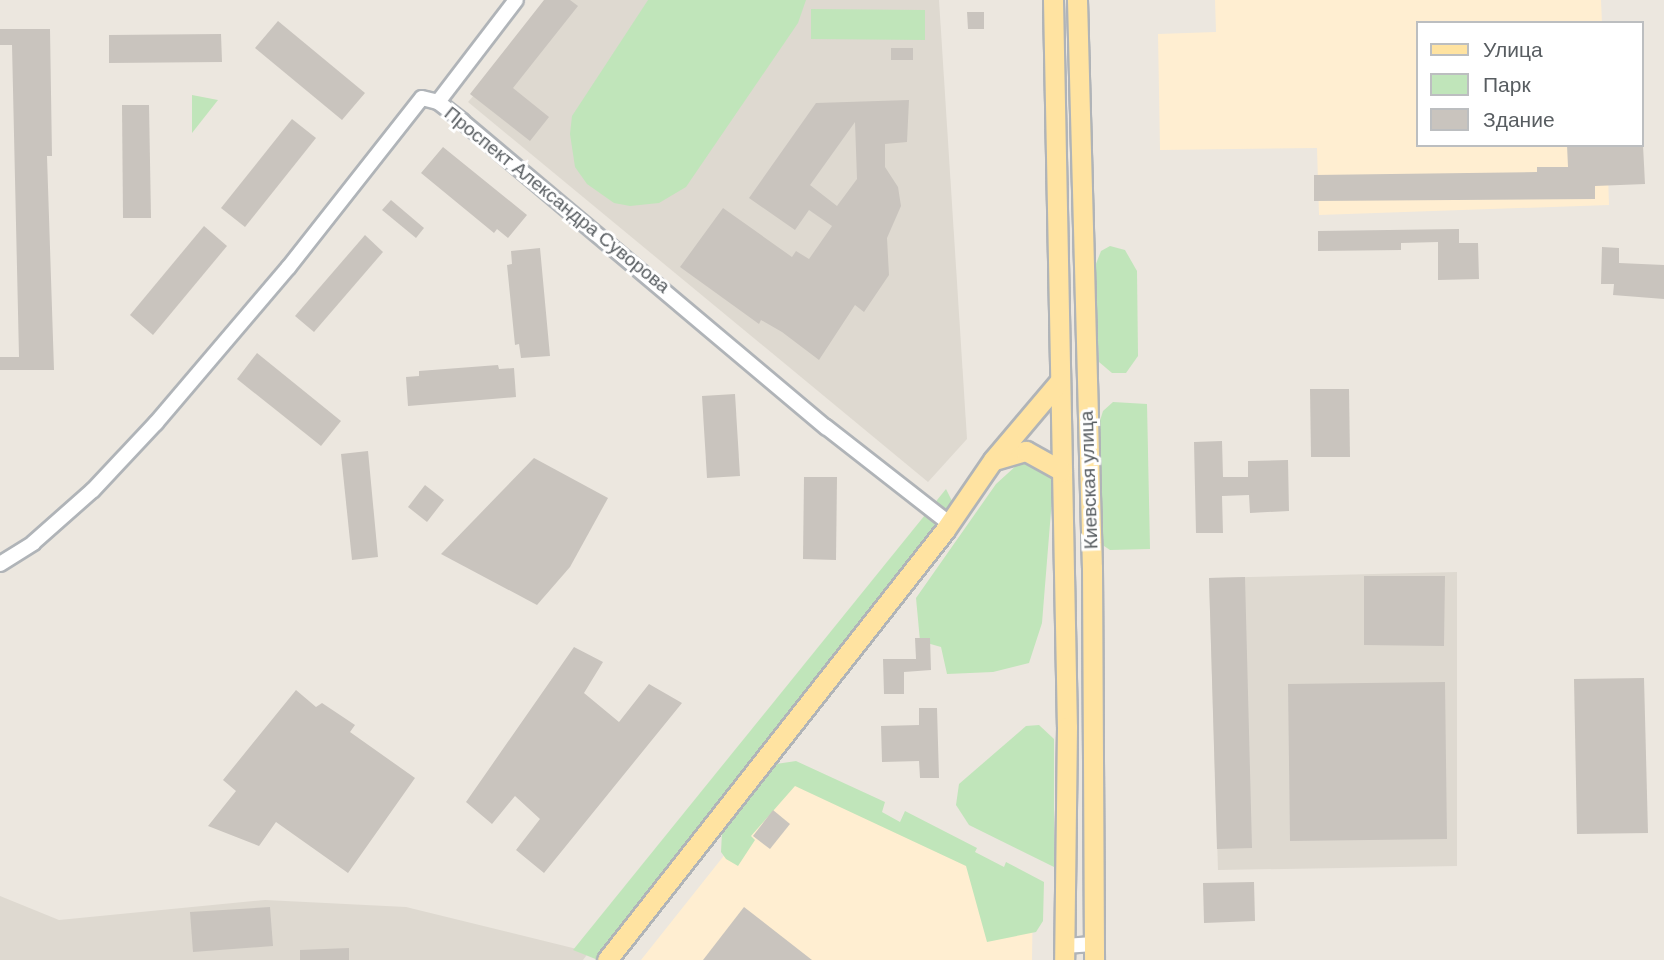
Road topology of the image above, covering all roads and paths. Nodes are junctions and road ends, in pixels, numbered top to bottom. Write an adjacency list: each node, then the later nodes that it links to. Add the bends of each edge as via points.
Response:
1 (516, 0): 4 (street)
2 (1053, 0): 5 (main road, Киевская улица)
3 (1077, 0): 10 (main road, Киевская улица, via 1092,568)
4 (438, 102): 8 (street, Проспект Александра Суворова, via 826,427); 9 (street, Проспект Александра Суворова, via 422,98 415,102 343,200 156,423 93,490 33,543)
5 (1059, 382): 6 (main road); 7 (main road, Киевская улица)
6 (993, 460): 7 (main road, via 1026,451); 8 (main road)
7 (1062, 471): 11 (main road, Киевская улица, via 1067,727)
8 (950, 524): 12 (main road)
9 (0, 564)
10 (1094, 952): 11 (street)
11 (1064, 953)
12 (607, 960)

